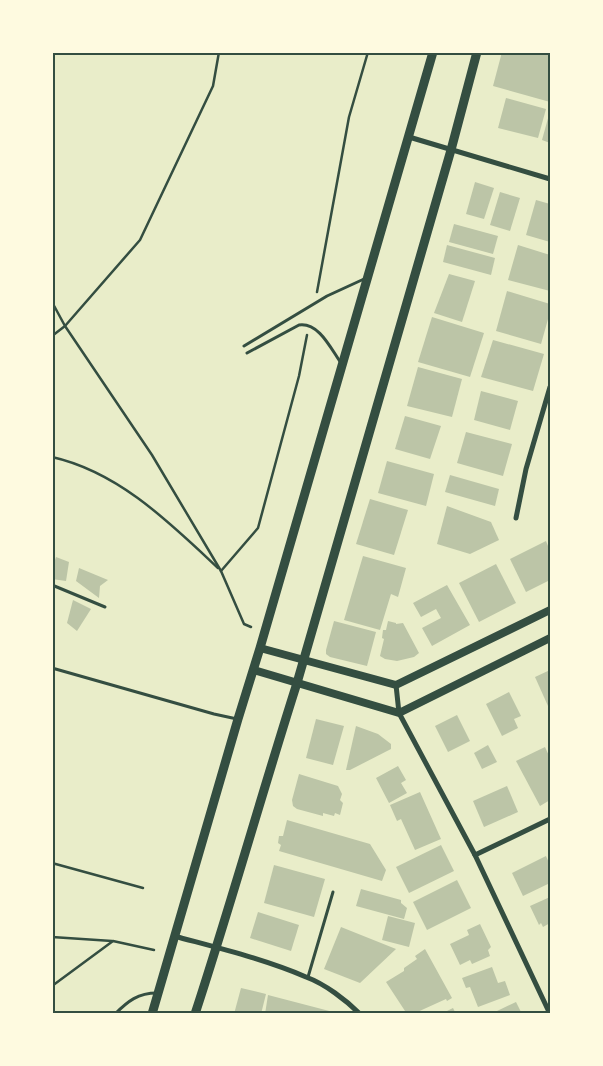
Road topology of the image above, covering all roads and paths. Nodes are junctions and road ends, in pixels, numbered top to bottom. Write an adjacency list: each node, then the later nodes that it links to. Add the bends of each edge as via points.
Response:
1 (219, 52): 12 (path, via 213,86 140,240)
2 (368, 52): 9 (path, via 349,117)
3 (433, 52): 5 (main road)
4 (477, 52): 6 (main road)
5 (409, 137): 6 (street); 8 (main road)
6 (451, 150): 7 (street); 27 (main road)
7 (550, 179)
8 (367, 278): 14 (lane, via 327,296); 16 (main road)
9 (316, 299)
10 (52, 302): 12 (path)
11 (310, 325): 15 (lane, via 298,325); 16 (lane, via 319,332); 20 (path, via 258,528)
12 (65, 326): 13 (path); 20 (path, via 152,455)
13 (52, 336)
14 (244, 346)
15 (247, 353)
16 (342, 365): 26 (main road)
17 (550, 387): 19 (street, via 526,469)
18 (52, 457): 20 (path, via 99,473 129,492)
19 (516, 518)
20 (221, 571): 24 (path, via 244,624)
21 (52, 585): 22 (lane)
22 (105, 607)
23 (550, 610): 31 (street)
24 (251, 627)
25 (550, 638): 32 (street)
26 (260, 648): 27 (street); 29 (main road)
27 (303, 660): 30 (main road); 31 (street)
28 (52, 668): 33 (lane)
29 (254, 670): 30 (street); 33 (main road)
30 (297, 683): 32 (street); 42 (main road)
31 (396, 685): 32 (street)
32 (399, 713): 35 (street)
33 (238, 719): 39 (main road)
34 (550, 819): 35 (street)
35 (475, 856): 53 (street)
36 (52, 863): 37 (path)
37 (142, 888)
38 (333, 892): 44 (lane)
39 (174, 936): 42 (street); 46 (main road)
40 (52, 937): 41 (path)
41 (113, 941): 43 (path); 45 (path)
42 (217, 947): 44 (street); 51 (main road)
43 (154, 950)
44 (308, 977): 52 (street, via 348,1002)
45 (52, 986)
46 (158, 993): 49 (lane, via 142,994 129,1000); 50 (main road)
47 (52, 1010): 48 (path)
48 (56, 1014)
49 (115, 1014)
50 (152, 1014)
51 (195, 1014)
52 (360, 1014)
53 (550, 1014)

